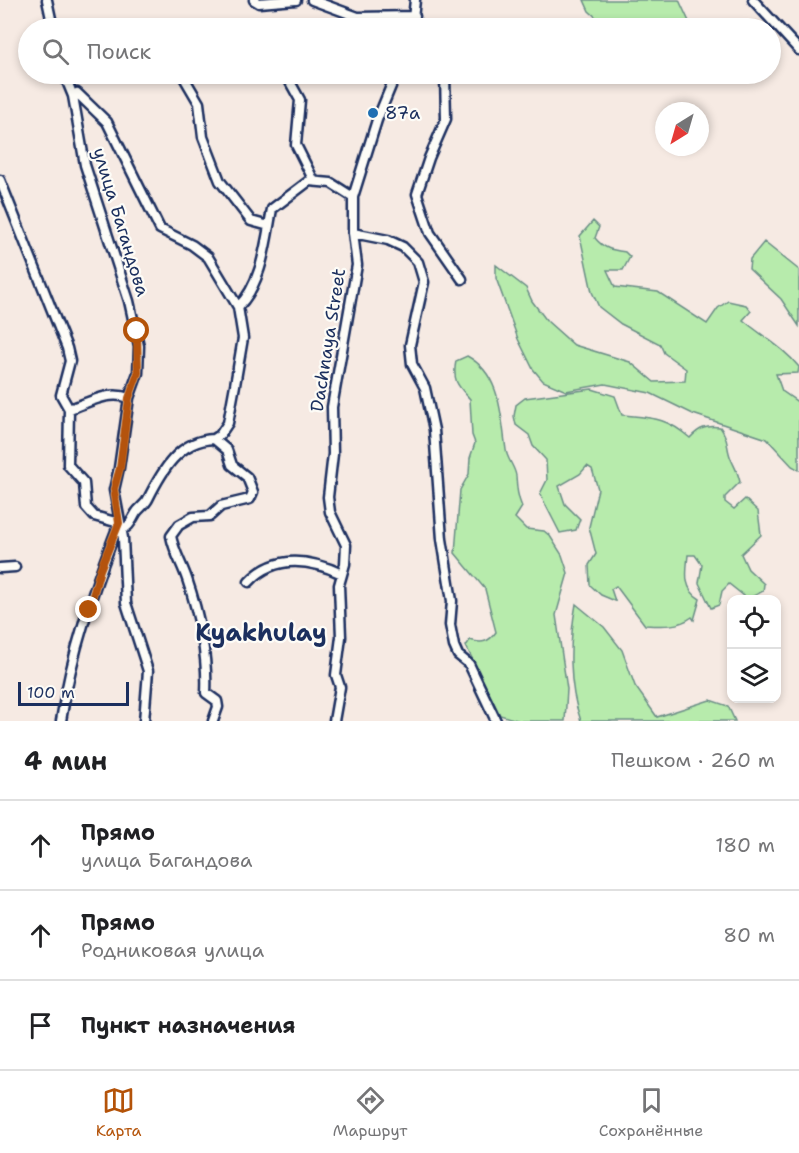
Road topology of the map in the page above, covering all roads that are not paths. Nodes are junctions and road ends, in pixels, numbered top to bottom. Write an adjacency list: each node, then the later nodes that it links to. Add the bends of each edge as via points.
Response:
1 (47, 0): 8 (street)
2 (254, 0): 3 (street)
3 (296, 0)
4 (312, 0): 7 (street, via 358,17)
5 (415, 0): 7 (street)
6 (753, 0): 9 (street)
7 (415, 16)
8 (50, 18)
9 (770, 18)
10 (781, 30): 11 (street)
11 (799, 50)
12 (68, 84): 17 (street, улица Багандова)
13 (188, 84): 22 (street, via 198,103 207,153 220,181 251,221)
14 (291, 84): 19 (street, via 300,100 296,145)
15 (392, 84): 20 (street, Dachnaya Street)
16 (445, 84): 24 (street, via 446,118 417,194 430,232)
17 (73, 96): 25 (street, via 77,93 107,122 160,229 208,257); 26 (street, улица Багандова, via 84,165 137,331 138,373)
18 (0, 180): 21 (street)
19 (314, 181): 20 (street, via 331,183); 22 (street, via 300,186 272,209)
20 (353, 197): 23 (street, Dachnaya Street)
21 (4, 206): 27 (street, via 68,348 70,361 61,395)
22 (269, 226): 25 (street, via 249,296)
23 (353, 233): 32 (street, Dachnaya Street, via 357,265 332,407 333,454 328,484 330,512 345,545); 38 (street, via 403,247 418,262 424,282 410,345 412,364 425,388 434,430 442,539 452,601 450,625 458,655 469,664)
24 (462, 279)
25 (238, 307): 28 (street, via 243,338 235,385 228,423)
26 (129, 398): 27 (street, via 102,397); 29 (street, улица Багандова, via 114,489)
27 (69, 409): 29 (street, via 68,465 84,483 86,507 94,516)
28 (214, 439): 29 (street, via 191,443 181,451 154,483 132,521); 36 (street, via 227,450 232,465 247,477 253,492 250,499 221,506 210,516 193,517 179,525 171,536 199,627 206,693 217,701)
29 (120, 526): 34 (street, via 100,570 71,664); 35 (street, улица Багандова, via 126,603 148,671)
30 (15, 567): 31 (street)
31 (0, 568)
32 (342, 574): 33 (street, via 322,565 292,561 267,567); 37 (street, Dachnaya Street, via 336,675 340,687)
33 (249, 582)
34 (61, 721)
35 (144, 721)
36 (213, 721)
37 (334, 721)
38 (496, 721)

